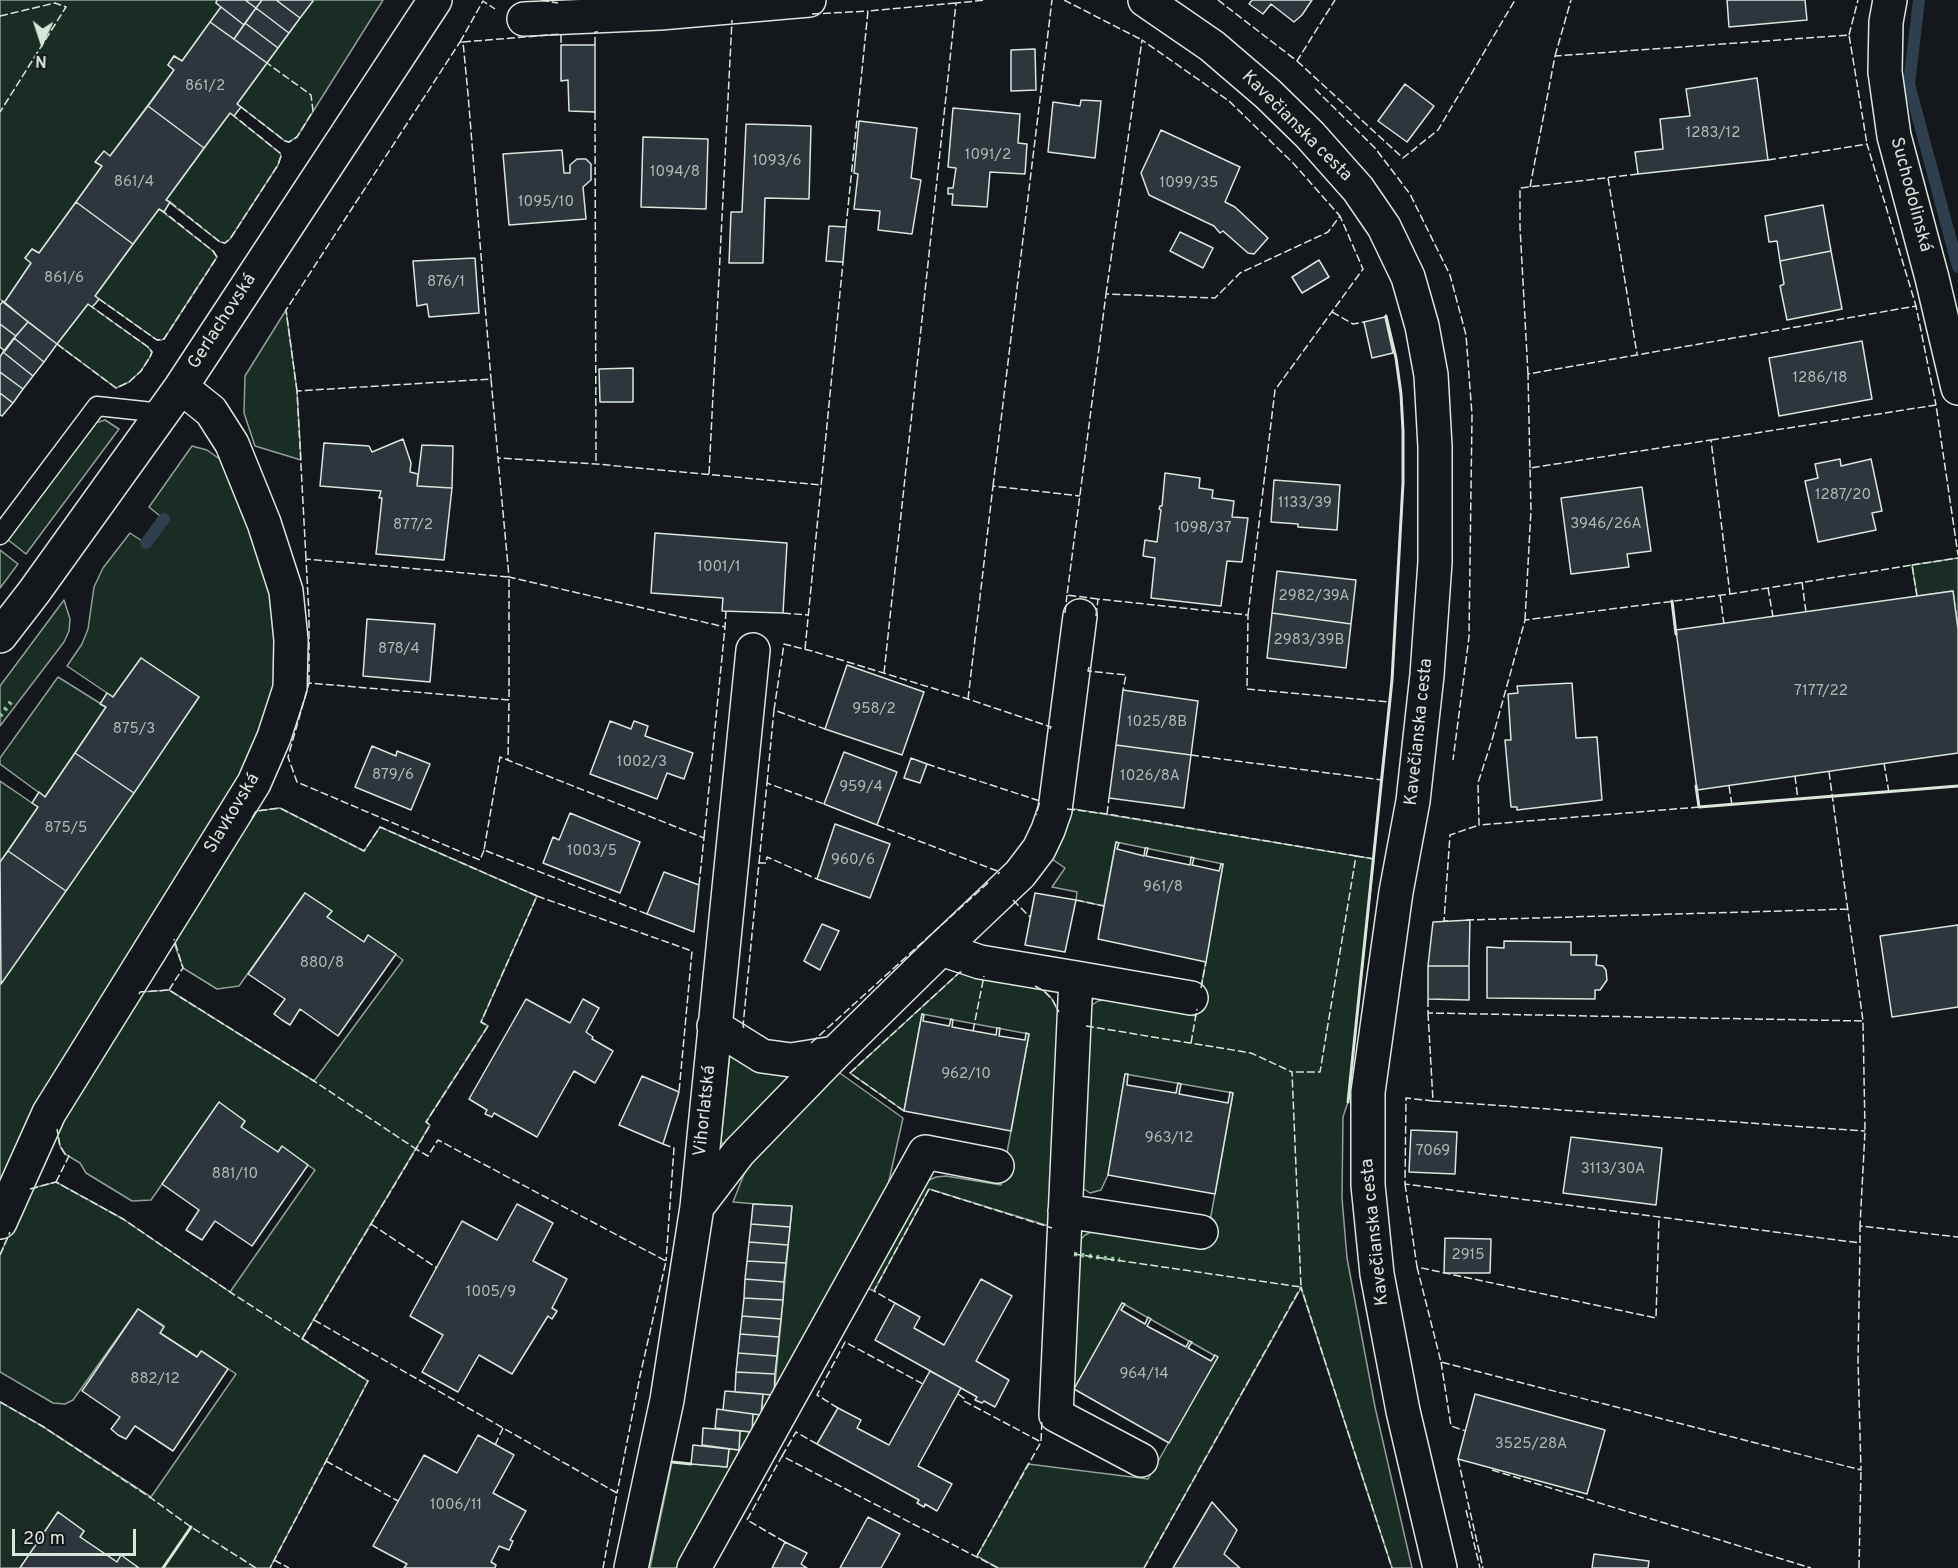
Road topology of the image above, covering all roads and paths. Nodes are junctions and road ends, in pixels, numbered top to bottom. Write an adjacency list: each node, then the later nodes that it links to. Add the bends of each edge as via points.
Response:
1 (435, 0): 6 (street, Gerlachovská)
2 (809, 0): 5 (street, via 660,14)
3 (1145, 0): 26 (street, Kavečianska cesta, via 1212,46 1268,94 1358,189 1384,227 1408,277 1422,326 1431,375 1435,447 1435,562 1413,801 1368,1092 1368,1185 1379,1285 1403,1411)
4 (1890, 0): 7 (street, Suchodolinská, via 1885,72 1894,136)
5 (525, 20)
6 (181, 387): 8 (street, Gerlachovská); 21 (street, Slavkovská, via 211,411 232,444 264,523 286,591 290,688 254,783 49,1113)
7 (1958, 388)
8 (162, 413): 9 (lane, via 97,406); 11 (street, Gerlachovská)
9 (0, 535)
10 (1080, 616): 13 (street, via 1055,810 1048,830 1040,849 1020,874)
11 (0, 636)
12 (753, 650): 16 (street, Vihorlatská)
13 (941, 949): 14 (street, via 980,962); 17 (street)
14 (1076, 978): 15 (street); 20 (street)
15 (1191, 998)
16 (714, 1026): 17 (street, via 762,1056 791,1060); 19 (street, Vihorlatská)
17 (835, 1053): 19 (street, via 739,1152)
18 (997, 1166): 25 (street, via 925,1152)
19 (697, 1207): 24 (street, Vihorlatská, via 667,1401)
20 (1065, 1211): 22 (street); 23 (street, via 1056,1415)
21 (0, 1222)
22 (1201, 1232)
23 (1141, 1460)
24 (631, 1568)
25 (694, 1568)
26 (1440, 1568)

